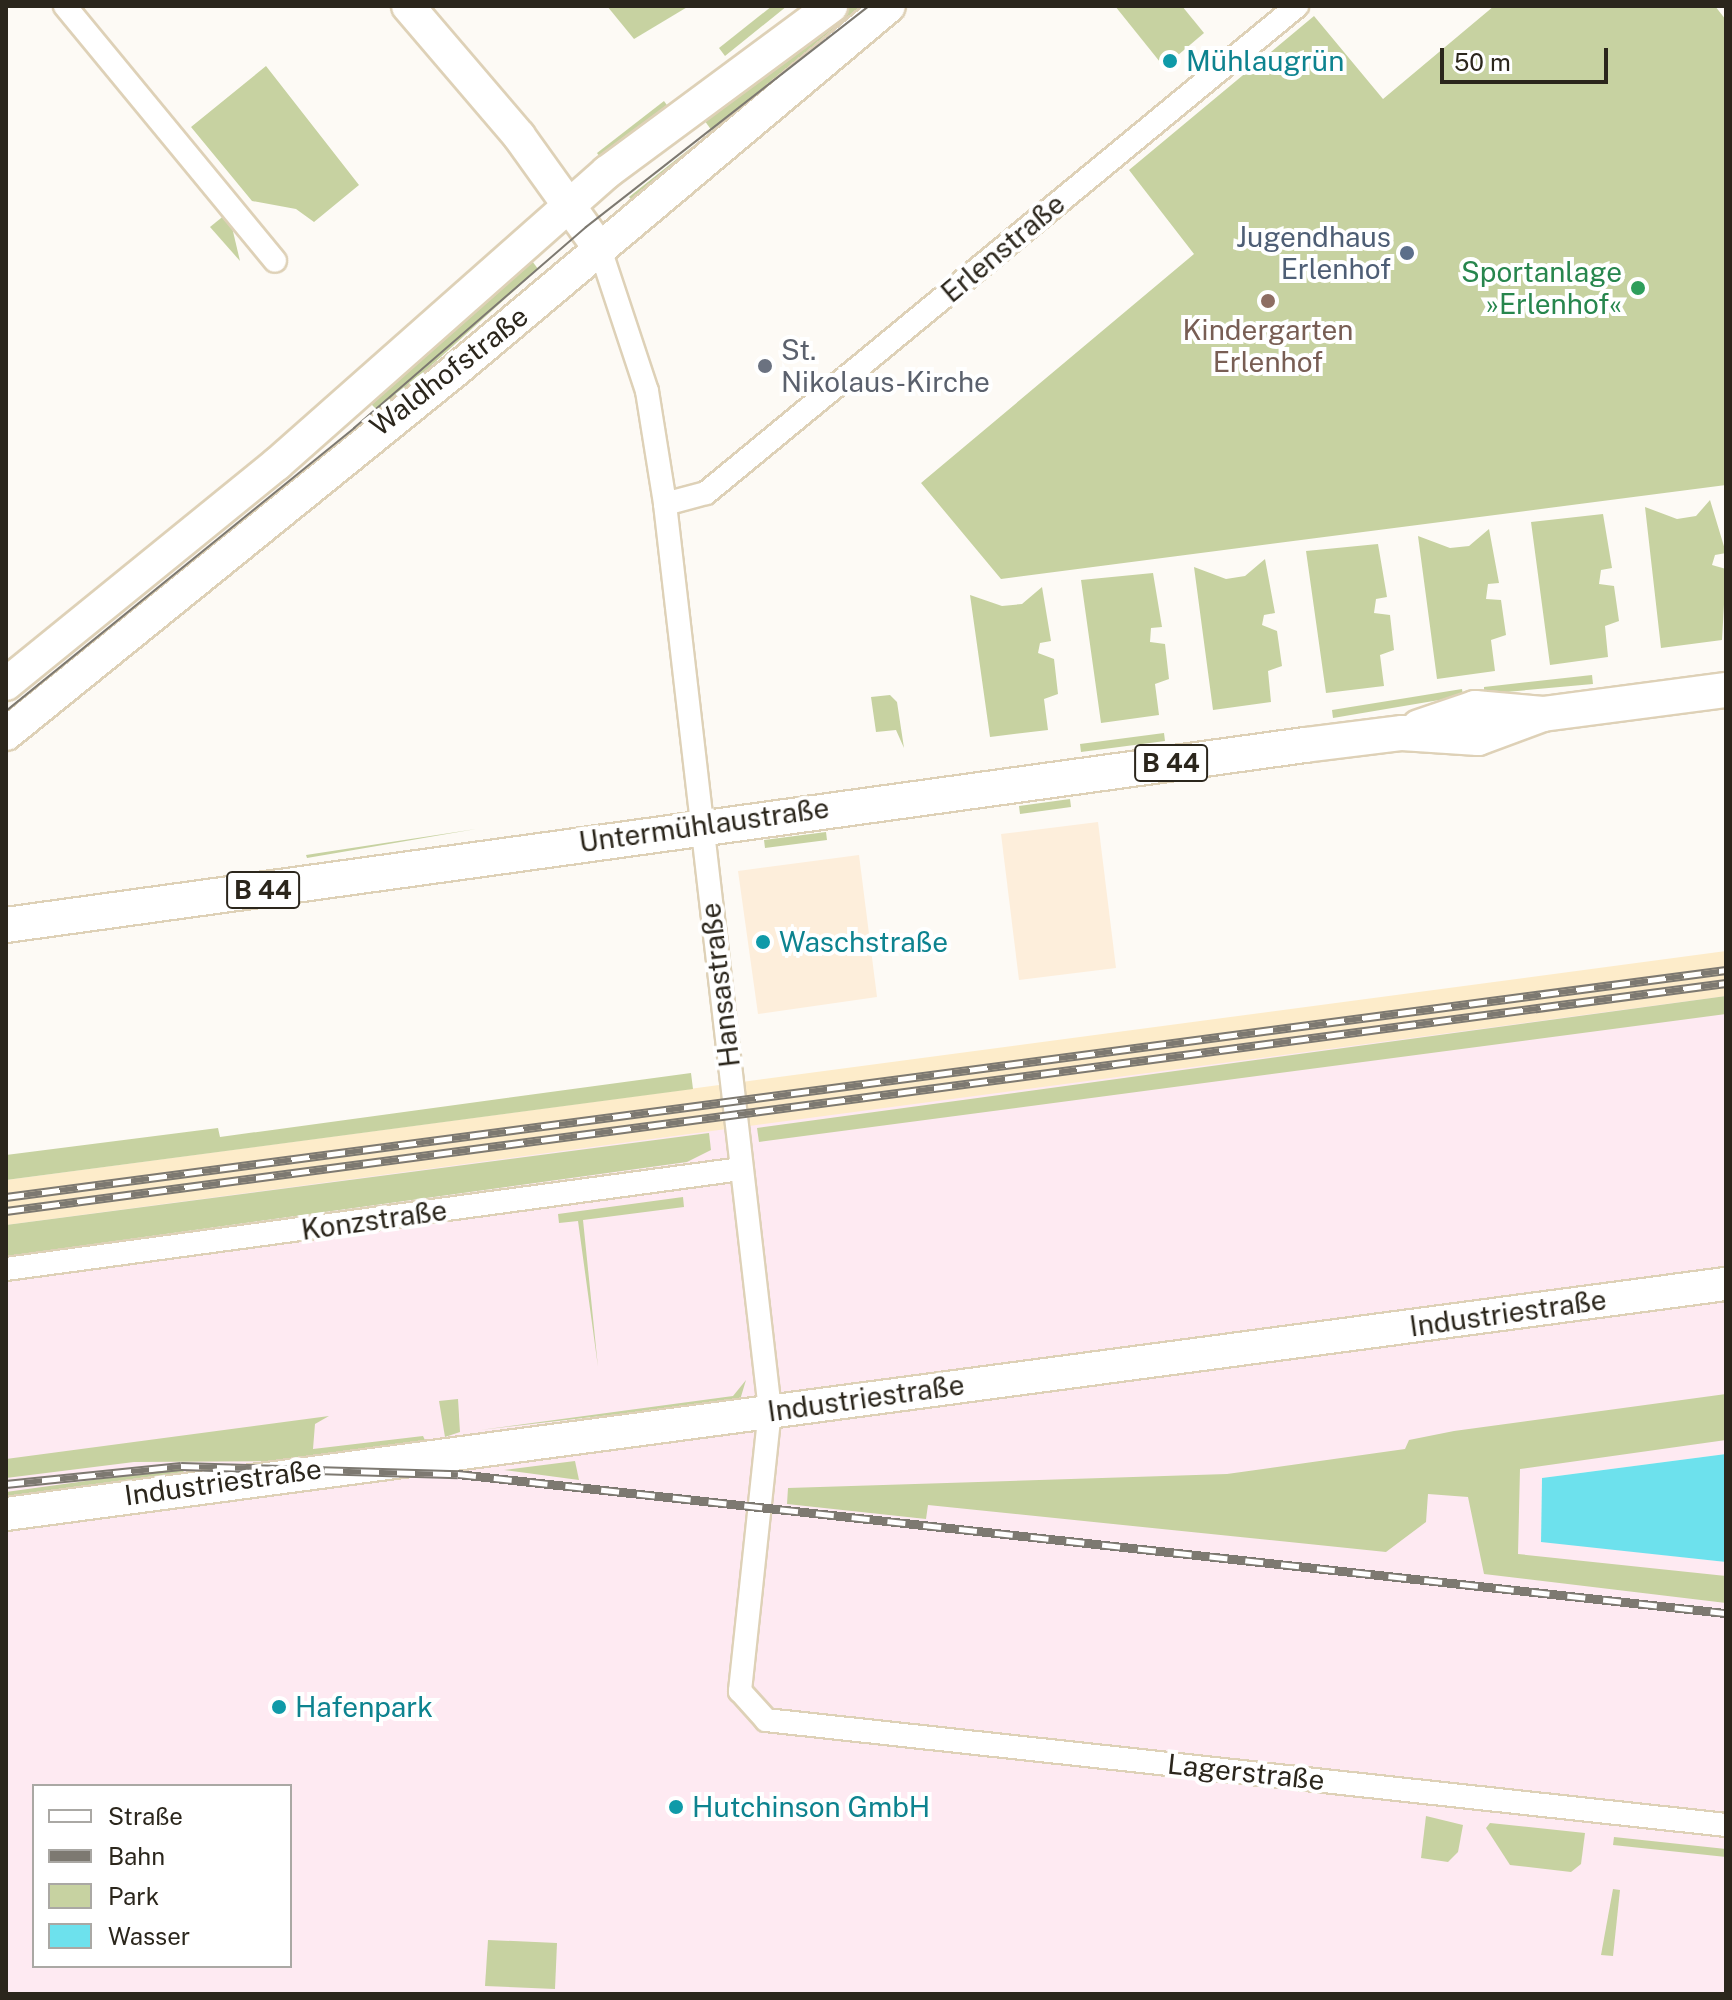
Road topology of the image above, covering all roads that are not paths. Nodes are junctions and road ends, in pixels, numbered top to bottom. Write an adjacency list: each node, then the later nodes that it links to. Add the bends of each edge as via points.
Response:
1 (65, 6): 8 (street)
2 (408, 6): 6 (street)
3 (831, 6): 6 (street, Waldhofstraße)
4 (889, 6): 7 (street, Waldhofstraße)
5 (1297, 6): 9 (street, Erlenstraße, via 706,493)
6 (570, 205): 7 (street); 10 (street, Waldhofstraße, via 277,464)
7 (600, 249): 9 (street, Hansastraße, via 644,376); 12 (street, Waldhofstraße)
8 (275, 261)
9 (665, 504): 13 (street, Hansastraße)
10 (6, 684)
11 (1726, 690): 13 (main road, Untermühlaustraße / B 44, via 1543,714 1475,708 1402,733)
12 (6, 734)
13 (701, 824): 14 (main road, Untermühlaustraße / B 44); 15 (street, Hansastraße)
14 (6, 925)
15 (741, 1169): 16 (street, Konzstraße); 18 (street, Hansastraße)
16 (6, 1269)
17 (1726, 1284): 18 (street, Industriestraße)
18 (770, 1410): 19 (street, Industriestraße); 20 (street, Hansastraße, via 740,1691)
19 (6, 1514)
20 (766, 1720): 21 (street, Lagerstraße)
21 (1726, 1825)

